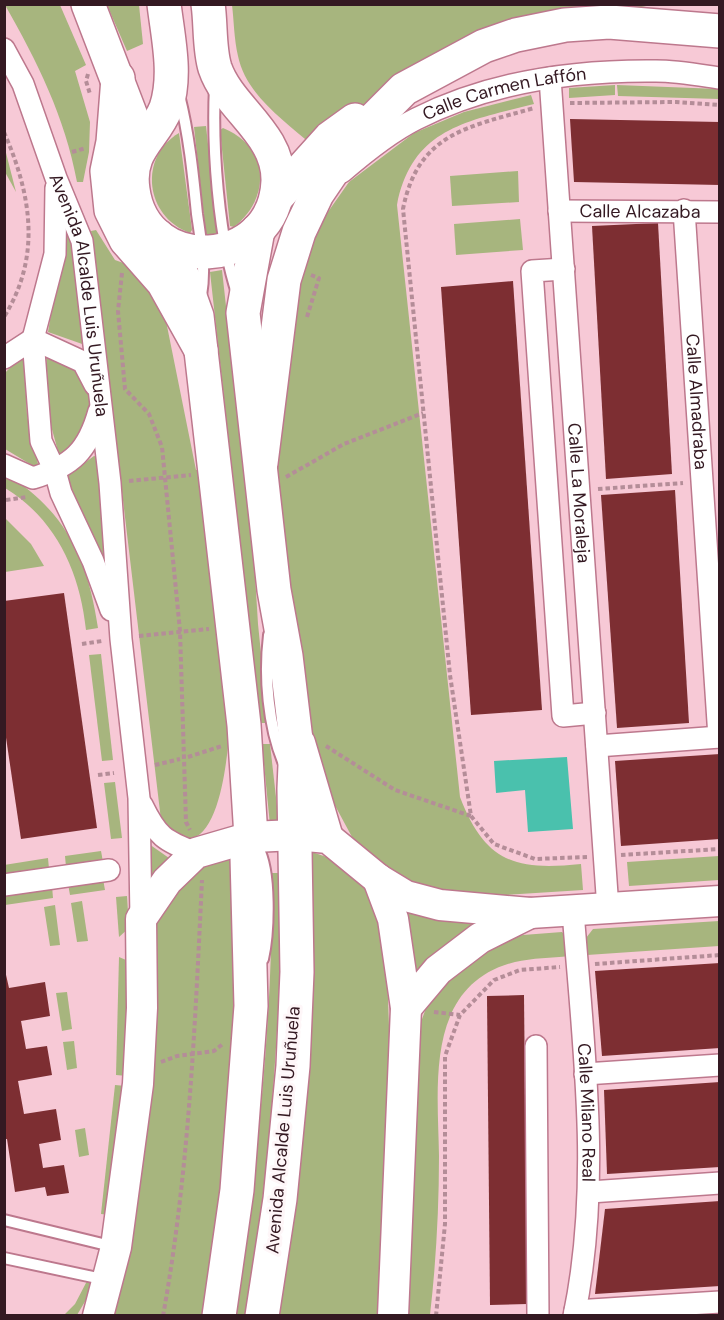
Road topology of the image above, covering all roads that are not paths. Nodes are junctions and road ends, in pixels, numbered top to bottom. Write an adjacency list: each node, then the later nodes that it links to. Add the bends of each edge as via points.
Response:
1 (88, 4): 8 (main road)
2 (164, 4): 6 (main road, Avenida Alcalde Luis Uruñuela)
3 (208, 4): 7 (main road, Avenida Alcalde Luis Uruñuela)
4 (720, 31): 11 (main road, via 609,22 565,25 484,46)
5 (4, 49): 13 (street, via 23,84)
6 (171, 63): 12 (main road, Avenida Alcalde Luis Uruñuela, via 166,106 159,124); 21 (lane, Avenida Alcalde Luis Uruñuela)
7 (215, 68): 15 (main road, Avenida Alcalde Luis Uruñuela, via 269,145 276,162); 21 (lane, Avenida Alcalde Luis Uruñuela)
8 (118, 78): 12 (main road, via 131,116); 26 (main road, via 113,142 106,171 111,210 126,240 164,282)
9 (549, 78): 10 (street, Calle Carmen Laffón, via 657,71); 14 (street, Calle Carmen Laffón, via 473,94 414,120 363,154); 17 (street, Calle La Moraleja)
10 (720, 78)
11 (404, 89): 14 (main road, via 355,138); 15 (main road, via 330,138)
12 (137, 153): 20 (main road, Avenida Alcalde Luis Uruñuela, via 133,171 137,207)
13 (56, 178): 25 (street, Avenida Alcalde Luis Uruñuela, via 55,254); 28 (street, Avenida Alcalde Luis Uruñuela, via 82,241)
14 (316, 194): 31 (main road, via 284,280)
15 (276, 198): 19 (main road)
16 (684, 210): 17 (street, Calle Alcazaba); 18 (street, Calle Alcazaba); 36 (street, Calle Almadraba)
17 (559, 211): 22 (street, Calle La Moraleja)
18 (720, 212)
19 (258, 230): 21 (main road, via 239,244); 23 (main road, Avenida Alcalde Luis Uruñuela)
20 (158, 236): 21 (main road, via 184,250); 24 (main road, Avenida Alcalde Luis Uruñuela, via 183,277)
21 (214, 251): 23 (lane, Avenida Alcalde Luis Uruñuela, via 228,267); 24 (lane, Avenida Alcalde Luis Uruñuela, via 204,276)
22 (564, 268): 34 (street, Calle La Moraleja); 34 (street, via 532,271 544,447 563,716)
23 (243, 313): 31 (main road, Avenida Alcalde Luis Uruñuela)
24 (197, 316): 26 (main road, Avenida Alcalde Luis Uruñuela)
25 (33, 339): 27 (street); 28 (street, via 84,362); 30 (street, Avenida Alcalde Luis Uruñuela, via 41,441)
26 (201, 350): 41 (main road, Avenida Alcalde Luis Uruñuela, via 244,725)
27 (4, 358)
28 (100, 399): 30 (street, via 92,434 76,457); 33 (street, Avenida Alcalde Luis Uruñuela)
29 (4, 465): 30 (street, via 33,478)
30 (55, 471): 33 (street, Avenida Alcalde Luis Uruñuela)
31 (272, 471): 32 (main road, Avenida Alcalde Luis Uruñuela)
32 (274, 590): 35 (main road, Avenida Alcalde Luis Uruñuela); 38 (lane, via 266,657 275,742)
33 (121, 639): 39 (street, Avenida Alcalde Luis Uruñuela)
34 (595, 713): 37 (street, Calle La Moraleja)
35 (306, 735): 38 (main road, Avenida Alcalde Luis Uruñuela); 42 (street, Avenida Alcalde Luis Uruñuela)
36 (719, 737): 37 (street)
37 (597, 746): 48 (street, Calle La Moraleja)
38 (294, 789): 40 (main road, Avenida Alcalde Luis Uruñuela)
39 (139, 798): 43 (street, Avenida Alcalde Luis Uruñuela, via 154,830); 51 (street, Avenida Alcalde Luis Uruñuela)
40 (296, 835): 41 (street); 42 (street); 66 (main road, Avenida Alcalde Luis Uruñuela, via 293,1066 280,1199)
41 (251, 837): 43 (street); 65 (main road, Avenida Alcalde Luis Uruñuela, via 247,857 251,1006 237,1190)
42 (328, 838): 45 (street)
43 (196, 862): 51 (street, via 167,881)
44 (109, 870): 46 (street)
45 (378, 879): 50 (street, via 406,896 440,906); 52 (street, via 393,920)
46 (4, 885)
47 (720, 901): 48 (street)
48 (608, 909): 49 (street)
49 (573, 911): 50 (street); 55 (street, Calle Milano Real)
50 (530, 914): 52 (street, via 480,938 438,970)
51 (141, 919): 59 (street, Avenida Alcalde Luis Uruñuela, via 138,1084)
52 (406, 1008): 67 (street)
53 (536, 1046): 68 (street)
54 (720, 1065): 55 (street)
55 (585, 1074): 57 (street, Calle Milano Real)
56 (720, 1184): 57 (street)
57 (590, 1192): 63 (street, Calle Milano Real)
58 (4, 1220): 59 (lane)
59 (116, 1247): 61 (street, Avenida Alcalde Luis Uruñuela)
60 (4, 1258): 61 (lane)
61 (107, 1280): 64 (street, Avenida Alcalde Luis Uruñuela)
62 (720, 1302): 63 (street)
63 (574, 1313)
64 (98, 1316)
65 (219, 1316)
66 (262, 1316)
67 (393, 1316)
68 (538, 1316)

